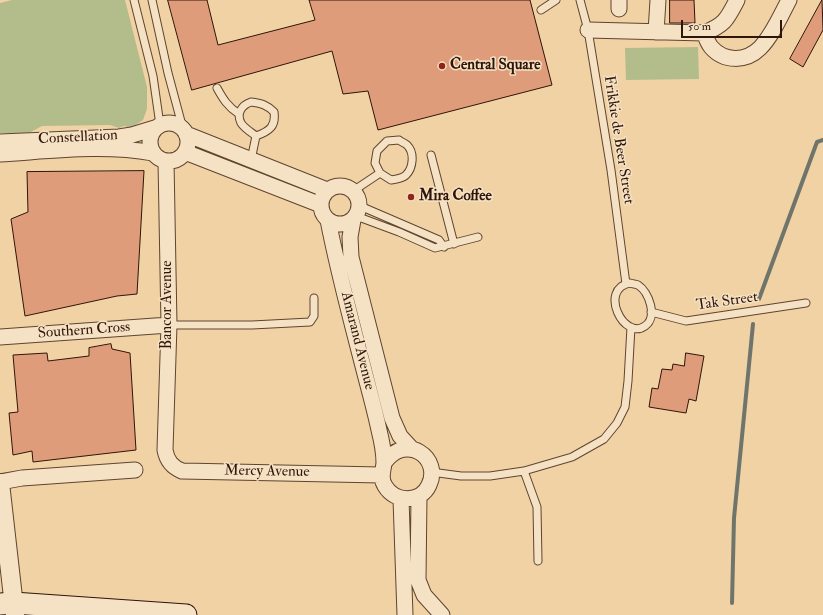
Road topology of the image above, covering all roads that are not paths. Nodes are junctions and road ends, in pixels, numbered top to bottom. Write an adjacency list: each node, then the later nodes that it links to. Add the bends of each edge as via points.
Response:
1 (134, 0): 14 (lane, via 153,76)
2 (152, 0): 15 (lane)
3 (556, 0): 8 (lane)
4 (580, 0): 9 (lane, Frikkie de Beer Street)
5 (658, 0): 10 (street)
6 (737, 0): 11 (street, via 723,23)
7 (789, 0): 11 (street, via 764,44 745,57 733,58 719,54 710,45)
8 (541, 10)
9 (588, 30): 10 (street); 32 (lane, Frikkie de Beer Street, via 611,170)
10 (656, 32): 11 (street)
11 (704, 33)
12 (217, 88): 13 (lane, via 226,104)
13 (239, 114): 16 (lane, via 240,122); 16 (lane, via 241,108 251,102 268,106 274,112 275,121 271,128)
14 (158, 126): 15 (street, via 172,123); 17 (street, Constellation, via 119,137); 21 (street, via 150,138 150,144)
15 (184, 132): 18 (street, via 188,140); 22 (street)
16 (256, 136): 22 (lane)
17 (0, 142)
18 (184, 152): 21 (street, via 176,159); 26 (street)
19 (0, 154): 21 (street, Constellation, via 93,149 130,150)
20 (431, 156): 30 (lane)
21 (160, 157): 36 (street, Bancor Avenue)
22 (251, 160): 24 (street)
23 (380, 173): 23 (lane, via 375,162 377,151 387,140 399,140 407,146 413,160 406,175 401,179 391,180); 25 (lane)
24 (327, 190): 25 (street, via 343,186); 26 (street)
25 (353, 191): 27 (street, via 359,200)
26 (321, 205): 28 (street)
27 (356, 214): 28 (street, via 343,224 338,225); 31 (lane, via 435,248); 31 (lane, via 439,240); 39 (street, Amarand Avenue, via 350,237 351,257 392,418 400,436)
28 (328, 220): 41 (street, Amarand Avenue, via 379,430)
29 (478, 237): 30 (lane)
30 (454, 244): 31 (lane)
31 (444, 247)
32 (626, 284): 35 (lane, via 638,285 643,290); 37 (lane, via 618,288 615,303 618,313 628,326)
33 (314, 298): 36 (lane, via 314,316 310,322)
34 (806, 303): 35 (lane, Tak Street, via 686,321)
35 (651, 312): 37 (lane, via 647,325 640,328)
36 (169, 325): 38 (street, Southern Cross); 40 (street, Bancor Avenue)
37 (632, 327): 43 (lane, via 625,407 617,423 604,439 572,457)
38 (0, 337)
39 (412, 449): 41 (street, via 396,451 389,456); 44 (street, via 426,457)
40 (164, 450): 41 (street, Mercy Avenue, via 174,468 182,471)
41 (382, 469): 47 (street, via 385,487)
42 (135, 470): 45 (street, via 22,478)
43 (524, 471): 44 (lane, via 490,476); 48 (lane, via 537,507)
44 (432, 472): 46 (street, via 429,486)
45 (0, 483): 49 (street)
46 (419, 496): 47 (street); 52 (street, via 418,580 424,595)
47 (401, 498): 51 (street)
48 (538, 561)
49 (9, 607): 50 (main road)
50 (186, 615)
51 (405, 615)
52 (442, 615)

